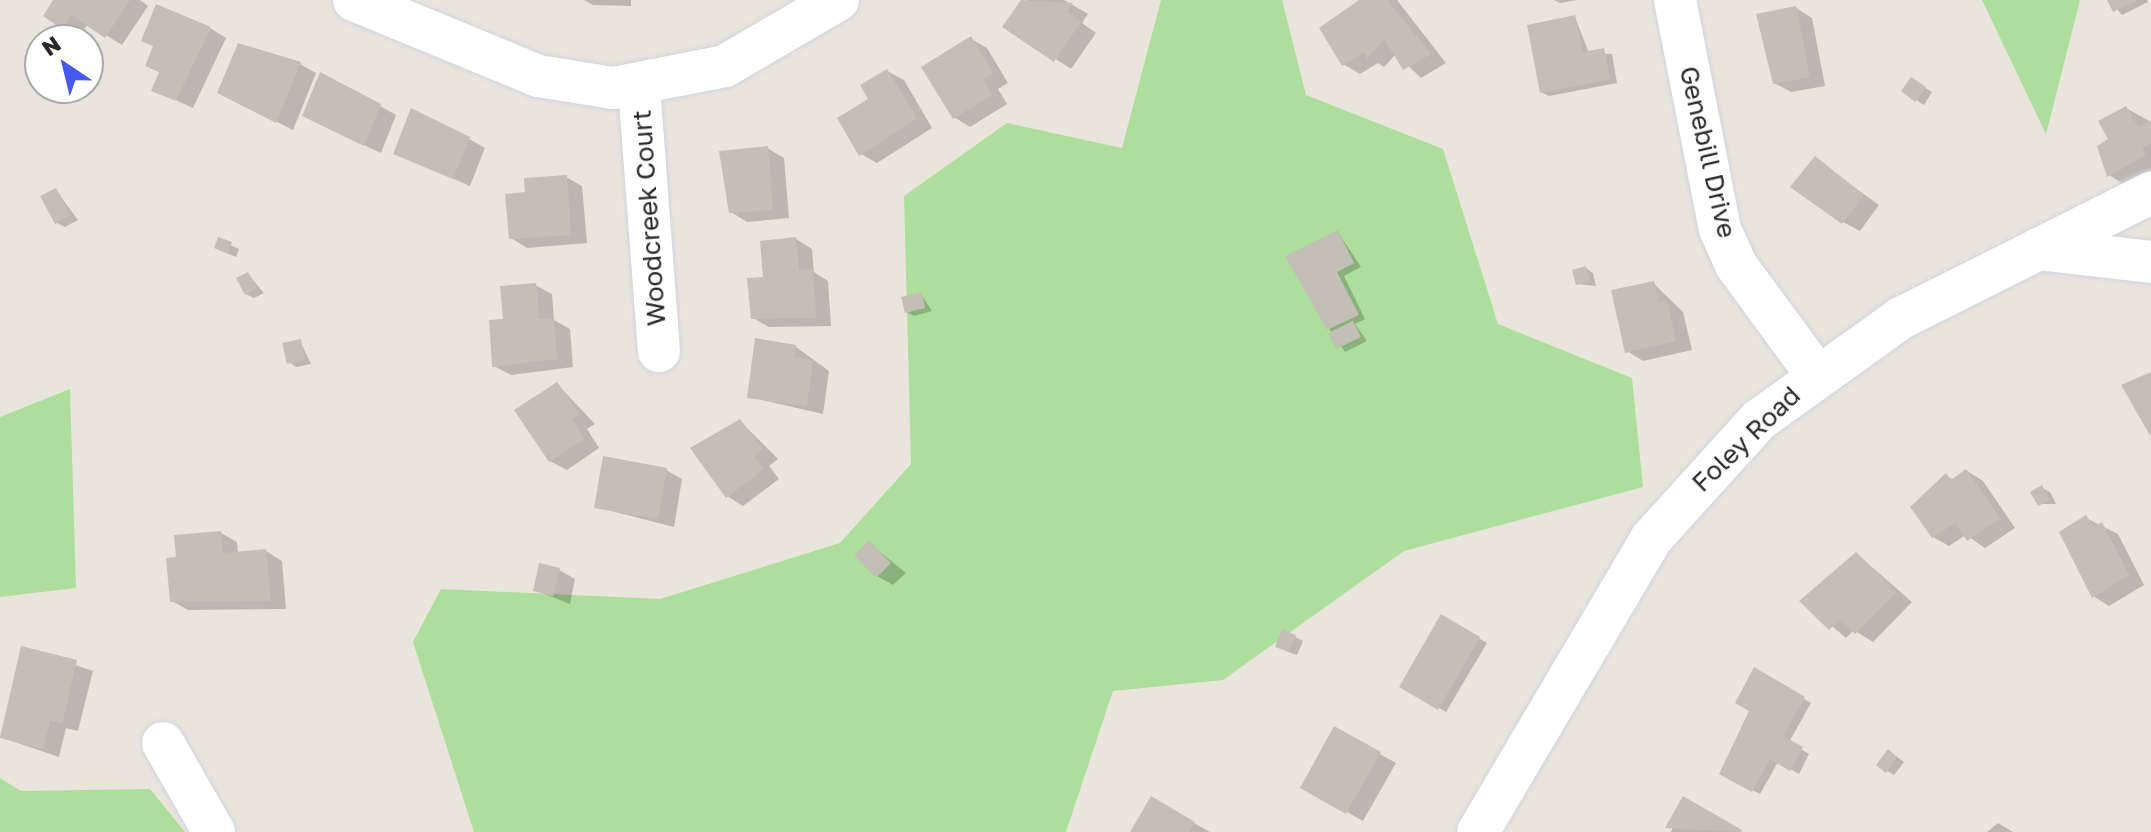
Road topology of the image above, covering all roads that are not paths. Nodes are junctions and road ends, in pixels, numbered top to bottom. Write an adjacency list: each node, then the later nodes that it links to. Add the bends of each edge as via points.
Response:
1 (354, 0): 4 (street, via 538,76 575,85)
2 (838, 0): 4 (street, via 725,66)
3 (1675, 0): 9 (street, Genebill Drive, via 1720,229 1736,265)
4 (639, 86): 8 (street, Woodcreek Court)
5 (2151, 193): 6 (street, Foley Road)
6 (2039, 249): 7 (street); 9 (street, Foley Road, via 1901,318)
7 (2151, 262)
8 (659, 351)
9 (1816, 374): 12 (street, Foley Road, via 1759,420 1651,539)
10 (163, 743): 11 (street)
11 (214, 832)
12 (1478, 832)

